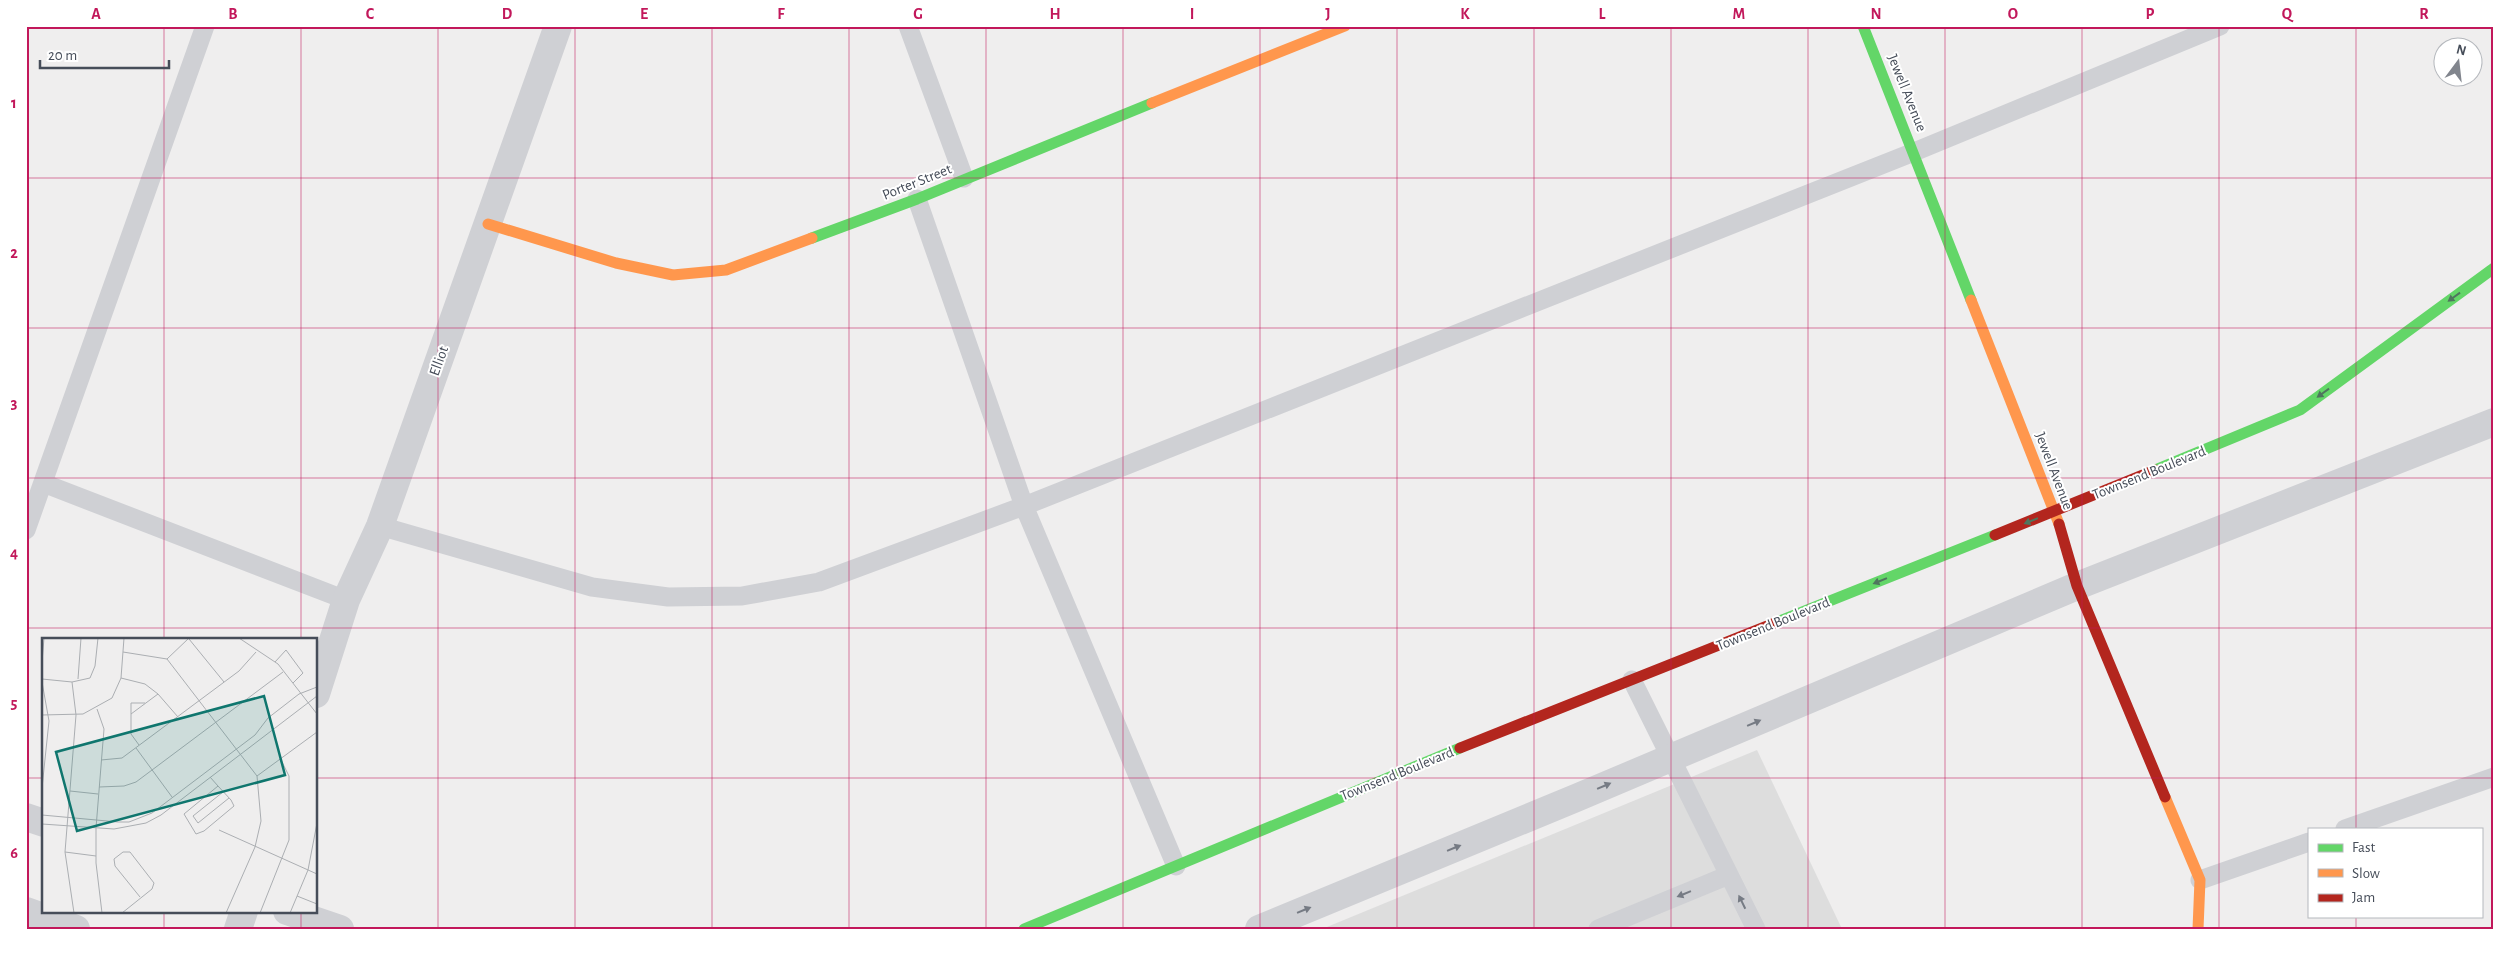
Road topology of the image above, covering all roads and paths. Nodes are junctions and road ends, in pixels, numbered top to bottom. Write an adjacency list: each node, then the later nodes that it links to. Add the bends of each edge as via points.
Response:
1 (205, 26): 13 (lane)
2 (558, 26): 10 (street, Elliot)
3 (908, 26): 8 (lane)
4 (1345, 26): 8 (street, Porter Street)
5 (1863, 26): 7 (street, Jewell Avenue)
6 (2220, 26): 7 (lane)
7 (1914, 152): 14 (lane); 15 (street, Jewell Avenue)
8 (964, 178): 9 (street, Porter Street)
9 (917, 199): 10 (street, Porter Street, via 726,270 673,275 616,263); 14 (lane)
10 (488, 224): 16 (street, Elliot)
11 (2494, 268): 15 (street, Townsend Boulevard, one-way to 15, via 2300,410)
12 (2494, 422): 18 (street)
13 (44, 482): 17 (lane); 19 (lane)
14 (1024, 506): 16 (lane, via 819,582 742,596 668,597 592,586); 28 (lane)
15 (2055, 511): 18 (street, Jewell Avenue); 20 (street, Townsend Boulevard, one-way to 20)
16 (380, 526): 19 (street, Elliot)
17 (26, 530)
18 (2077, 586): 22 (street, one-way to 18); 30 (street, Jewell Avenue)
19 (346, 600): 21 (street, Elliot)
20 (1632, 680): 22 (lane); 28 (street, Townsend Boulevard)
21 (318, 688)
22 (1669, 758): 29 (lane); 38 (street, one-way to 22)
23 (2494, 776): 26 (lane)
24 (26, 817): 25 (street)
25 (42, 822)
26 (2349, 828)
27 (2308, 842): 30 (lane)
28 (1176, 866): 37 (street, Townsend Boulevard)
29 (1729, 875): 39 (lane, one-way to 39); 40 (lane, one-way to 29)
30 (2200, 880): 41 (street, Jewell Avenue)
31 (26, 911): 34 (street)
32 (244, 912): 35 (street)
33 (290, 912): 36 (street)
34 (76, 929)
35 (238, 929)
36 (340, 929)
37 (1024, 929)
38 (1259, 929)
39 (1598, 929)
40 (1756, 929)
41 (2198, 929)

